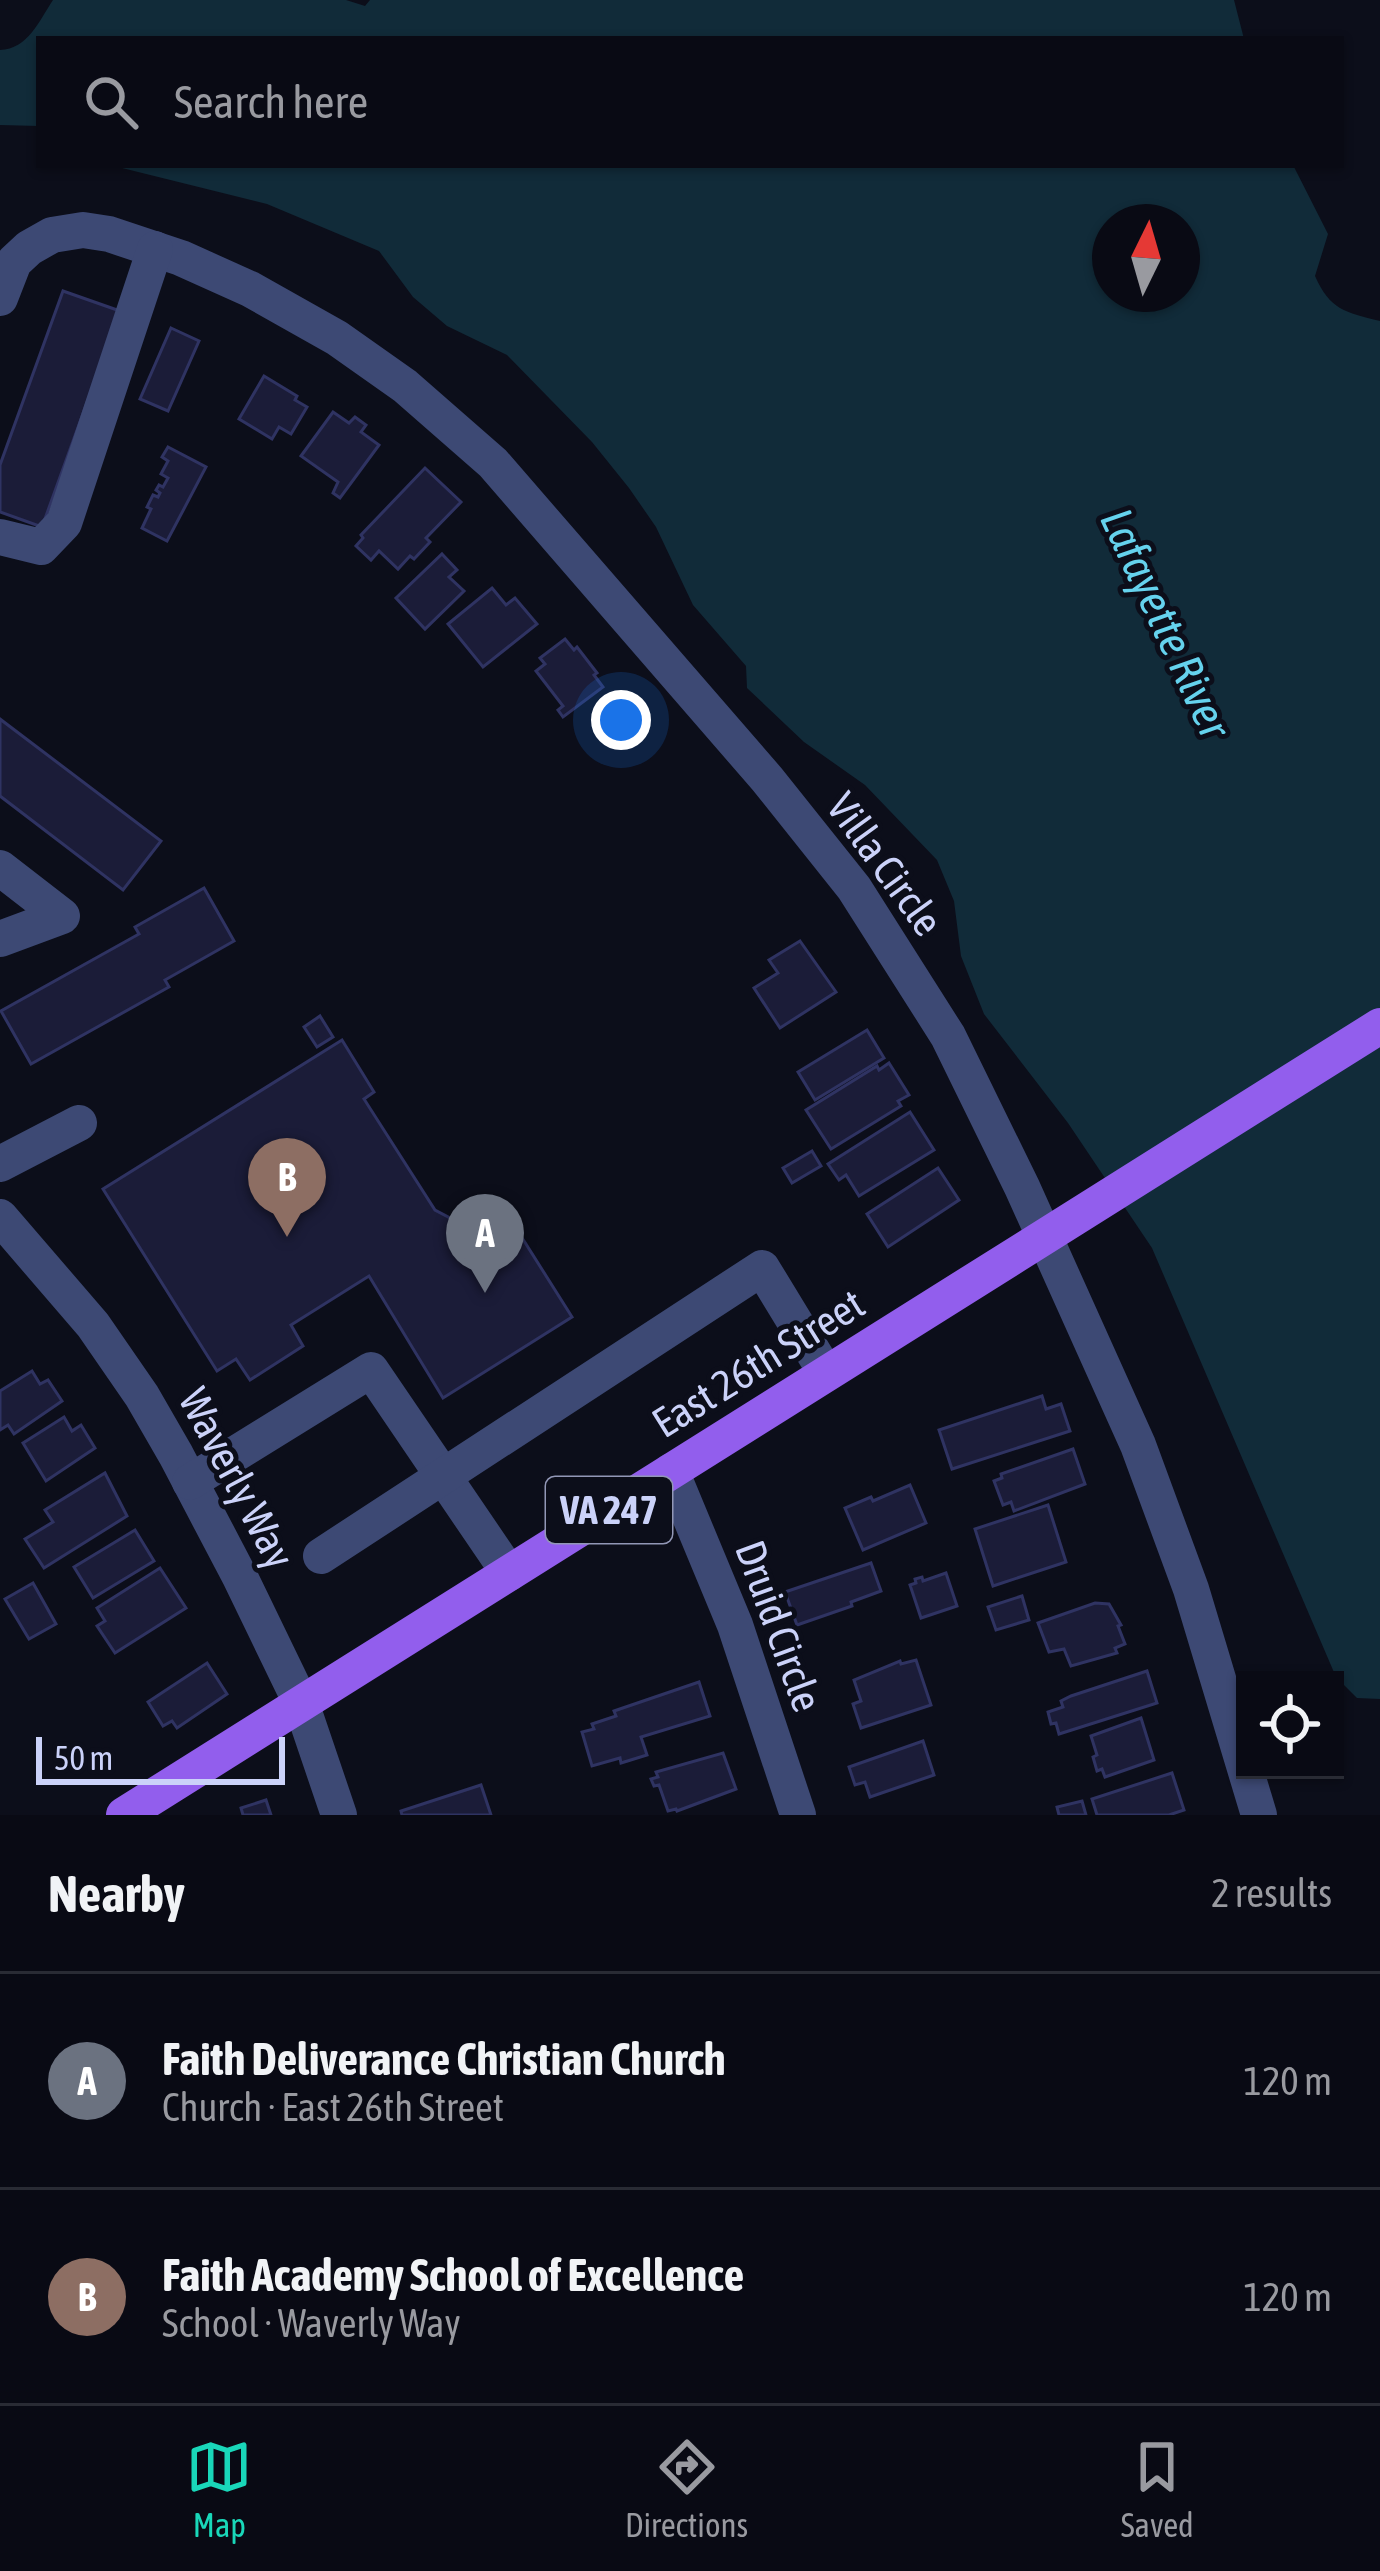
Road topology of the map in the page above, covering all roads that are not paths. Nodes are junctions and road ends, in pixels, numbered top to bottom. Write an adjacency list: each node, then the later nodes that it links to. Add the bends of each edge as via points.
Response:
1 (155, 249): 2 (street, Villa Circle, via 99,232 52,235 14,262); 3 (street, via 64,523 40,547); 10 (street, Villa Circle, via 337,338 493,463 854,888 948,1036)
2 (0, 298)
3 (0, 537)
4 (0, 868): 5 (street, via 62,916)
5 (0, 939)
6 (1380, 1026): 10 (main road, East 26th Street / VA 247)
7 (79, 1123): 8 (street)
8 (0, 1164)
9 (0, 1217): 14 (street, Waverly Way, via 93,1325)
10 (1044, 1236): 11 (main road, East 26th Street / VA 247); 21 (street, Villa Circle, via 1138,1445)
11 (826, 1373): 12 (main road, East 26th Street / VA 247); 13 (street, via 762,1268)
12 (671, 1471): 16 (main road, East 26th Street / VA 247); 20 (street, Druid Circle, via 735,1625)
13 (443, 1475): 14 (street, via 371,1370); 15 (street); 16 (street)
14 (190, 1482): 17 (street, Waverly Way)
15 (321, 1556)
16 (509, 1573): 17 (main road, East 26th Street / VA 247)
17 (302, 1703): 18 (main road, East 26th Street / VA 247); 19 (street, Waverly Way)
18 (124, 1815)
19 (339, 1815)
20 (798, 1815)
21 (1259, 1815)

